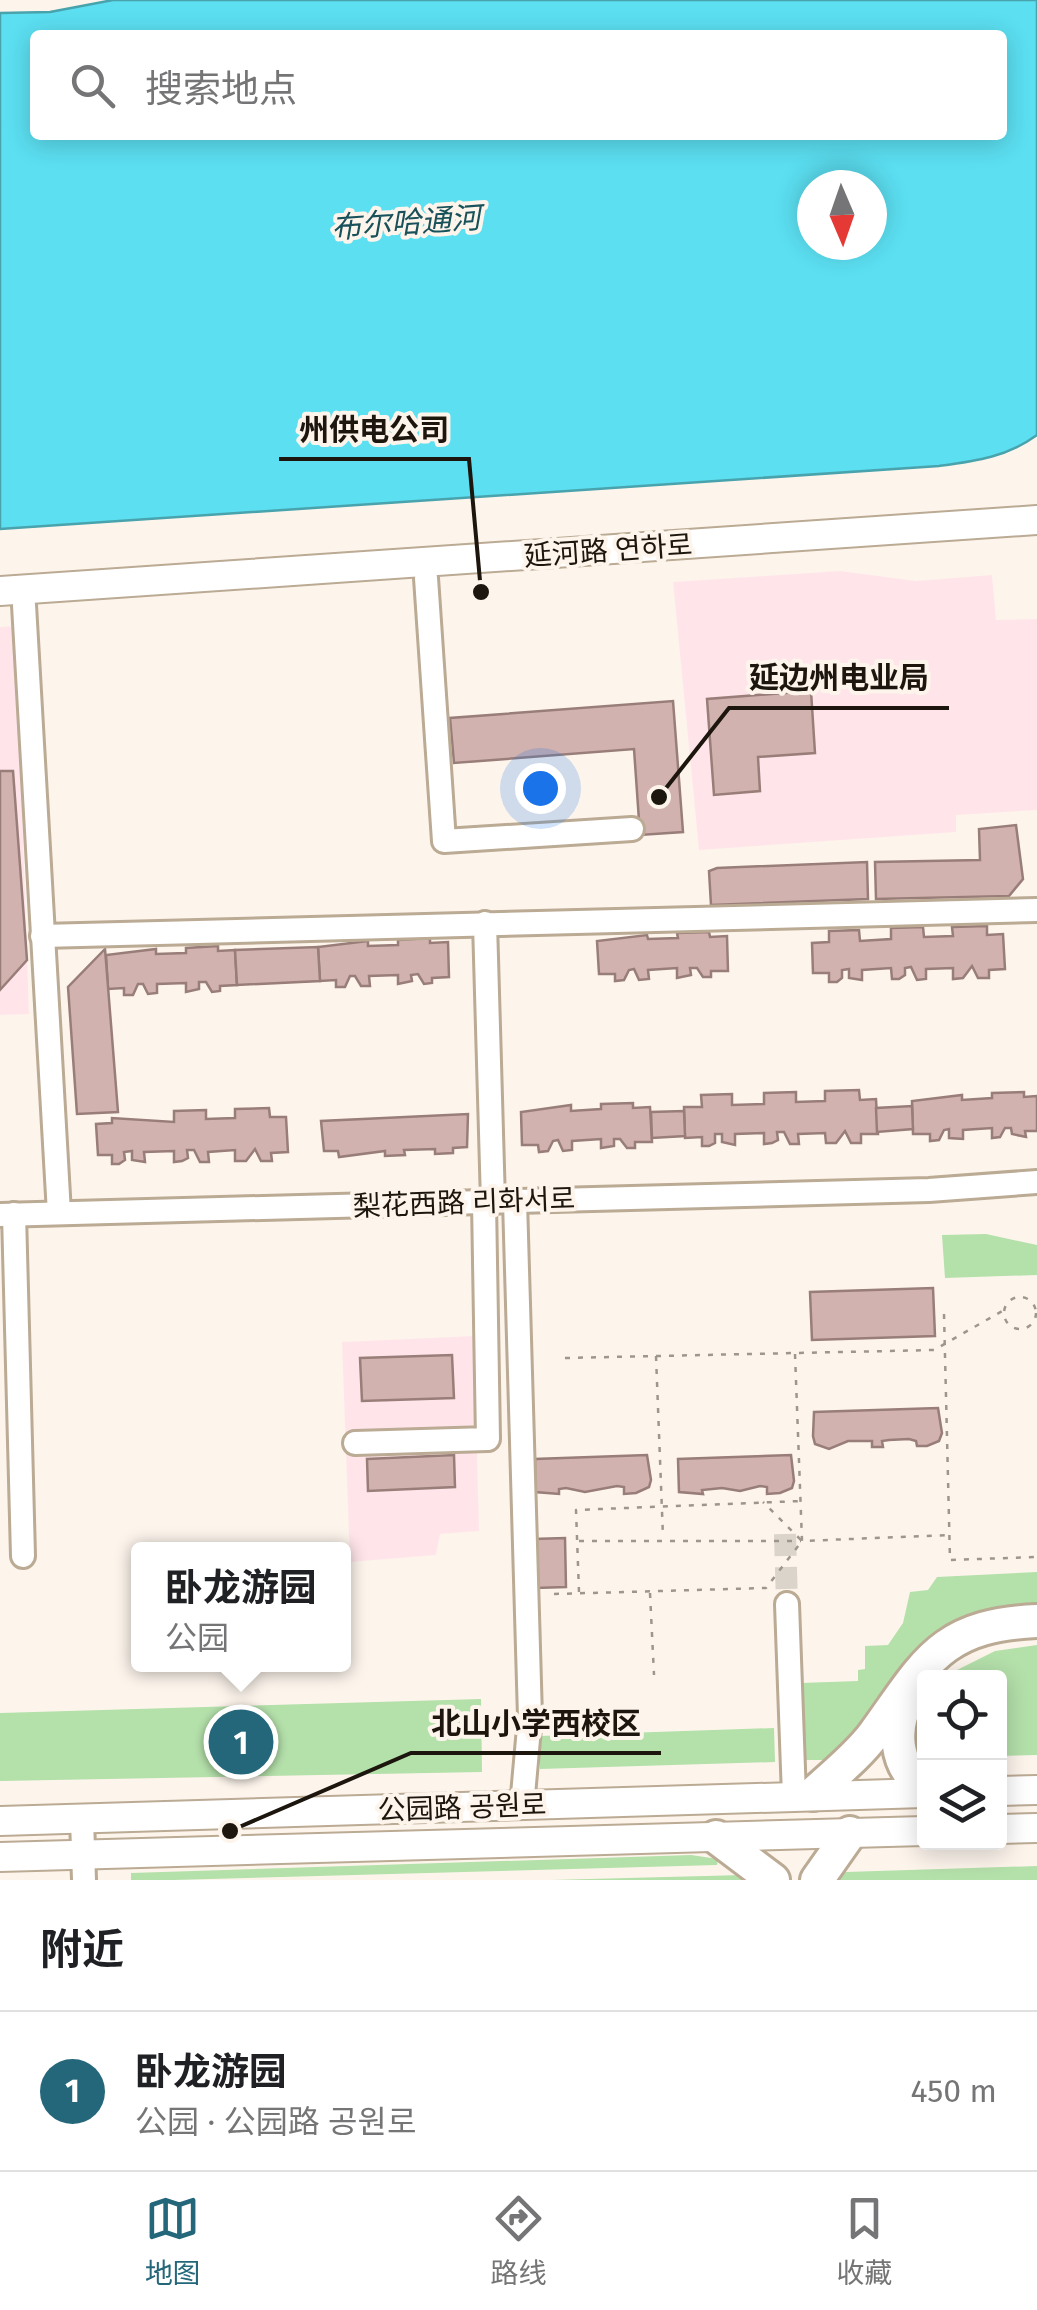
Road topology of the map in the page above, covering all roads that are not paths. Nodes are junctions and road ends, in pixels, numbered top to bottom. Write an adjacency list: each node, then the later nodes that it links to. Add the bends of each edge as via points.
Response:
1 (1037, 520): 4 (main road, 延河路 연하로)
2 (1037, 536): 3 (main road, 延河路 연하로)
3 (426, 578): 5 (main road, 延河路 연하로); 6 (street, via 444,841)
4 (0, 591)
5 (12, 606): 9 (street)
6 (632, 829)
7 (1037, 910): 8 (street)
8 (485, 923): 9 (street); 13 (street)
9 (42, 936): 14 (street)
10 (1037, 1182): 11 (street, 梨花西路 리화서로)
11 (929, 1190): 12 (street, 梨花西路 리화서로); 13 (street, 梨花西路 리화서로)
12 (1037, 1194)
13 (497, 1202): 14 (street, 梨花西路 리화서로); 16 (street, via 488,1439); 28 (street, via 530,1716)
14 (59, 1214): 15 (street, 梨花西路 리화서로)
15 (7, 1215): 17 (street)
16 (355, 1443)
17 (23, 1556)
18 (788, 1604): 27 (street)
19 (1037, 1621): 27 (highway, via 990,1626 937,1652 861,1750)
20 (1037, 1633): 21 (highway, via 979,1642)
21 (937, 1670)
22 (917, 1688): 23 (highway, via 897,1731 905,1765)
23 (917, 1781)
24 (917, 1790): 27 (main road, 公园路 공원로)
25 (1037, 1790): 26 (main road)
26 (1007, 1791)
27 (803, 1795): 28 (main road, 公园路 공원로)
28 (522, 1806): 29 (main road, 公园路 공원로)
29 (82, 1819): 30 (main road, 公园路 공원로); 37 (street)
30 (0, 1822)
31 (1037, 1828): 32 (main road)
32 (1007, 1829)
33 (917, 1831): 34 (main road, 公园路 공원로)
34 (850, 1832): 35 (main road, 公园路 공원로); 39 (highway)
35 (716, 1836): 37 (main road, 公园路 공원로); 38 (highway)
36 (0, 1857): 37 (main road, 公园路 공원로)
37 (84, 1867)
38 (773, 1880)
39 (817, 1880)

